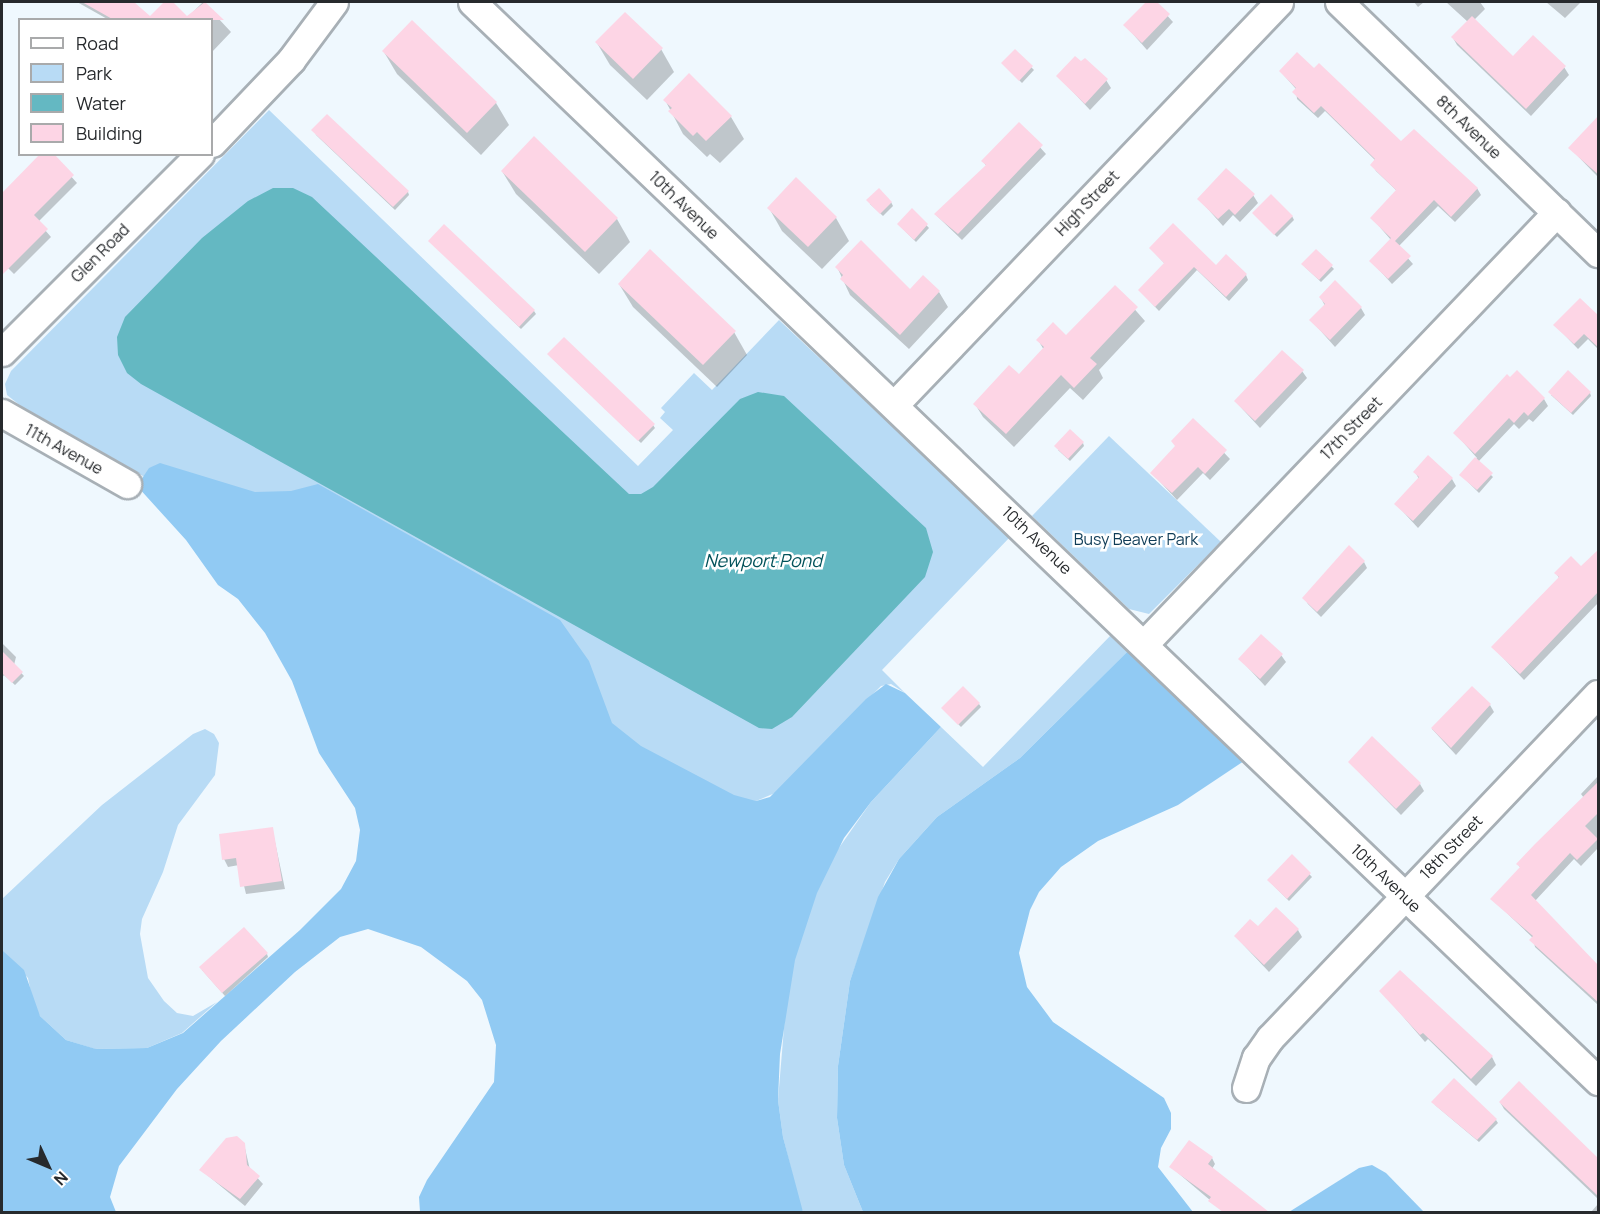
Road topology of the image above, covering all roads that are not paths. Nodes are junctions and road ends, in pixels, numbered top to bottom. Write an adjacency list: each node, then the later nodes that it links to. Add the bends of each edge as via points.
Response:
1 (334, 2): 5 (street, via 291,60)
2 (472, 2): 10 (street, 10th Avenue)
3 (1280, 2): 10 (street, High Street)
4 (1339, 2): 7 (street, 8th Avenue)
5 (213, 142)
6 (198, 156): 9 (street, Glen Road)
7 (1557, 212): 8 (street, 8th Avenue); 13 (street, 17th Street)
8 (1599, 253)
9 (2, 352)
10 (895, 404): 13 (street, 10th Avenue)
11 (2, 414): 12 (street, 11th Avenue)
12 (127, 484)
13 (1145, 643): 15 (street, 10th Avenue)
14 (1599, 694): 15 (street, 18th Street)
15 (1404, 896): 16 (street, 10th Avenue); 17 (street, 18th Street, via 1264,1045)
16 (1599, 1081)
17 (1246, 1088)

